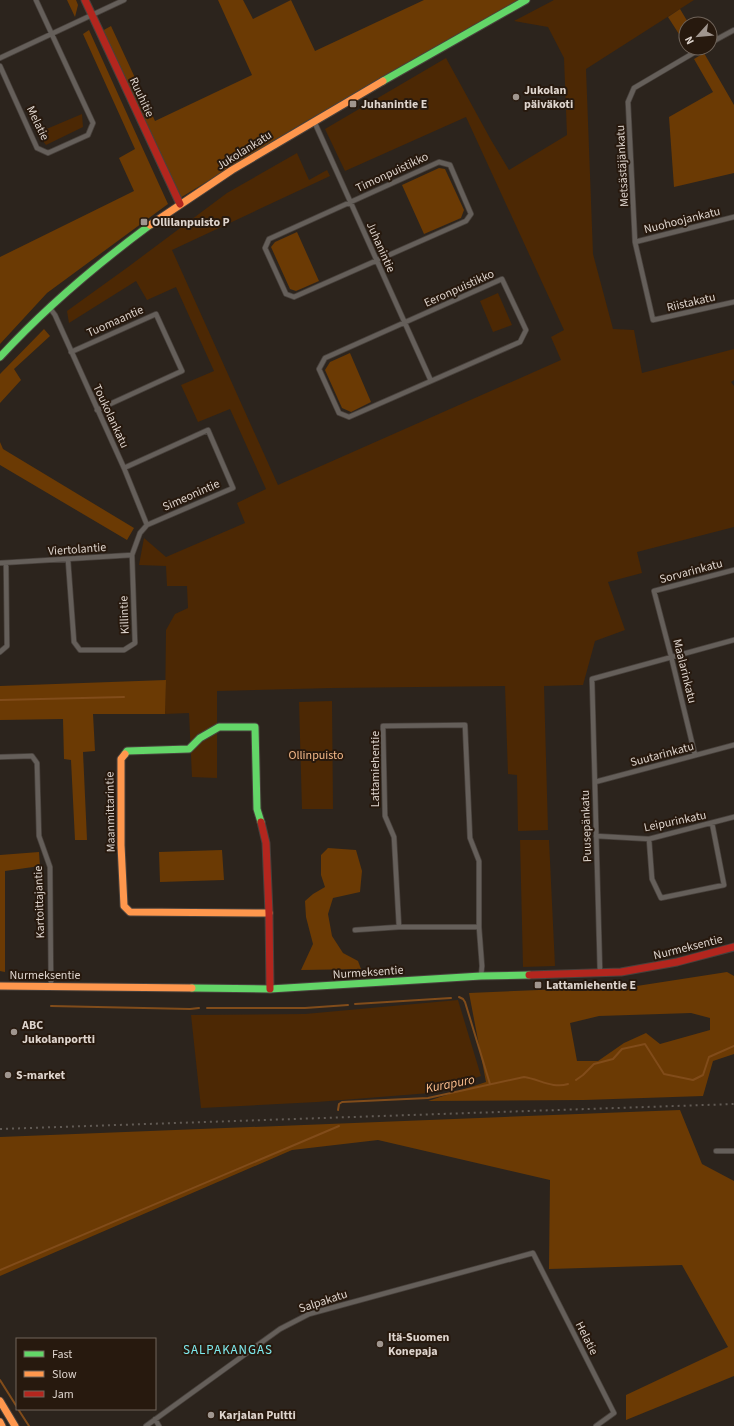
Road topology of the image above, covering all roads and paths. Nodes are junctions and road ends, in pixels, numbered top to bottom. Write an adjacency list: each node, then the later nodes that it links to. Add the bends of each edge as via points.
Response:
1 (36, 0): 8 (street, Melatie)
2 (85, 0): 6 (street, Ruuhitie)
3 (124, 0): 6 (street)
4 (526, 0): 5 (street, Jukolankatu)
5 (517, 2): 13 (street, Jukolankatu)
6 (92, 15): 8 (street); 15 (street, Ruuhitie)
7 (734, 30): 9 (street)
8 (52, 33): 11 (street); 12 (street, Melatie, via 93,123 88,135 48,153 37,148)
9 (718, 39)
10 (688, 56): 17 (street, Metsästäjänkatu, via 634,88 628,102)
11 (0, 58)
12 (0, 66)
13 (314, 120): 14 (street, Juhanintie); 15 (street, Jukolankatu)
14 (350, 202): 18 (street, Juhanintie); 18 (street, via 269,239 265,248 286,294 294,297); 18 (street, Timonpuistikko, via 439,162 450,165 471,214 466,221)
15 (180, 204): 20 (street, Jukolankatu, via 126,243)
16 (734, 217): 17 (street, Nuohoojankatu)
17 (635, 242): 21 (street, Metsästäjänkatu)
18 (376, 262): 22 (street, Juhanintie)
19 (734, 302): 21 (street, Riistakatu)
20 (49, 307): 23 (street, Toukolankatu); 24 (street, Jukolankatu)
21 (653, 320)
22 (405, 323): 25 (street, Juhanintie); 25 (street, via 325,358 319,369 339,413 349,417); 25 (street, Eeronpuistikko, via 502,278 526,330 520,342)
23 (71, 352): 26 (street, Toukolankatu); 26 (street, Tuomaantie, via 156,314 182,371)
24 (0, 357)
25 (431, 381)
26 (97, 410): 27 (street, Toukolankatu)
27 (124, 468): 28 (street, Toukolankatu); 28 (street, Simeonintie, via 208,430 233,488)
28 (147, 525): 29 (street, via 140,533)
29 (132, 555): 30 (street, Viertolantie); 30 (street, Killintie, via 135,643 124,650 80,650 74,642)
30 (68, 560): 32 (street, Viertolantie)
31 (0, 563): 32 (street, Viertolantie)
32 (6, 563): 36 (street, via 7,646)
33 (734, 570): 34 (street, Sorvarinkatu)
34 (654, 591): 37 (street, Maalarinkatu)
35 (734, 640): 37 (street)
36 (0, 652)
37 (671, 656): 39 (street, Maalarinkatu); 41 (street, Puusepänkatu, via 592,680)
38 (734, 745): 39 (street, Suutarinkatu)
39 (695, 755): 41 (street, Suutarinkatu)
40 (0, 757): 54 (street, Kartoittajantie, via 32,756 37,763 39,836 50,867)
41 (595, 782): 44 (street, Puusepänkatu)
42 (734, 817): 43 (street, Leipurinkatu)
43 (712, 823): 45 (street, Leipurinkatu); 45 (street, via 724,885 661,898 652,879)
44 (596, 836): 45 (street, Leipurinkatu); 51 (street, Puusepänkatu)
45 (649, 839)
46 (269, 913): 46 (street, Maanmittarintie, via 266,843 257,810 255,727 219,727 200,738 189,749 127,751 121,759 124,906 130,912); 55 (street, Maanmittarintie)
47 (399, 927): 48 (street); 48 (street, Lattamiehentie, via 394,837 385,816 383,726 465,725 470,838 479,861); 49 (street)
48 (479, 927): 52 (street, Lattamiehentie)
49 (355, 930)
50 (734, 947): 51 (street, Nurmeksentie, via 659,966 621,972)
51 (600, 972): 52 (street, Nurmeksentie)
52 (481, 976): 55 (street, Nurmeksentie)
53 (0, 986): 54 (street, Nurmeksentie)
54 (51, 986): 55 (street, Nurmeksentie)
55 (270, 989)
56 (716, 1151): 57 (street)
57 (734, 1151)
58 (532, 1253): 60 (street, Salpakatu, via 309,1314 280,1329); 66 (street, Helatie, via 614,1414)
59 (0, 1401): 63 (street)
60 (155, 1419): 64 (street, Salpakatu); 65 (street)
61 (0, 1422): 62 (street)
62 (2, 1426)
63 (15, 1426)
64 (146, 1426)
65 (159, 1426)
66 (596, 1426)

